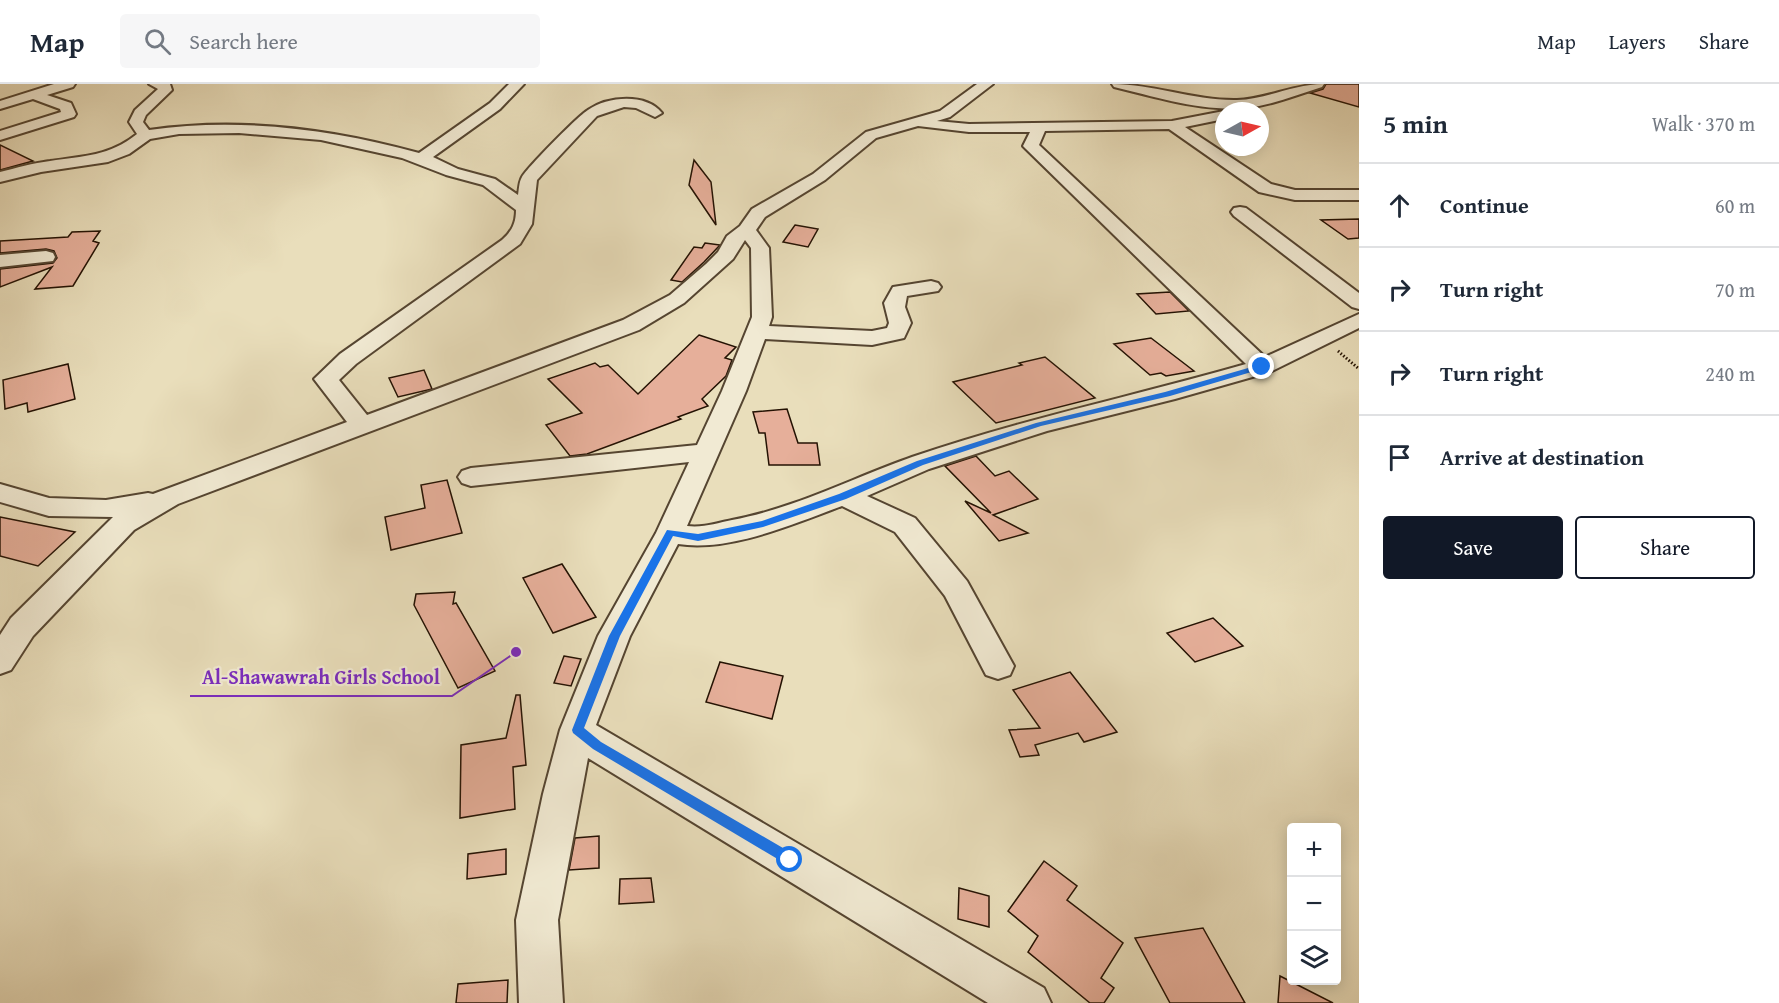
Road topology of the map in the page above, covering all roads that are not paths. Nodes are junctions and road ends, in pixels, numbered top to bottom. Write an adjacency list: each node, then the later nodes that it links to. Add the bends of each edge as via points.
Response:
1 (68, 84): 7 (street)
2 (156, 84): 18 (street, via 165,86 165,90 140,113 136,122)
3 (518, 84): 20 (street, via 495,106)
4 (986, 84): 12 (street)
5 (1119, 84): 8 (street)
6 (1317, 84): 9 (street)
7 (34, 95): 10 (street); 19 (street, via 66,106 69,114)
8 (1218, 102)
9 (1253, 102)
10 (0, 105)
11 (655, 113): 23 (street, via 646,106 624,103 592,113 529,179)
12 (945, 114): 14 (street); 17 (street, via 948,120)
13 (1215, 117): 15 (street)
14 (913, 123): 17 (street); 25 (street, via 871,135 819,177 758,213)
15 (1172, 125): 16 (street); 22 (street, via 1265,188 1295,195)
16 (1039, 127): 17 (street); 32 (street, via 1031,146)
17 (969, 128)
18 (145, 135): 20 (street, via 207,129 282,131); 21 (street, via 132,147 85,164 55,165)
19 (0, 136)
20 (421, 159): 23 (street, via 489,182)
21 (0, 177)
22 (1358, 194)
23 (525, 208): 33 (street, via 520,234 509,244 348,359 326,379)
24 (1240, 212): 29 (street)
25 (747, 230): 31 (street, via 760,248 762,317); 33 (street, via 734,240 713,268 677,299 631,325)
26 (46, 257): 27 (street)
27 (0, 261)
28 (932, 287): 31 (street, via 900,291 894,298 900,323 896,333 863,338)
29 (1359, 303)
30 (1359, 320): 32 (street)
31 (757, 332): 34 (street)
32 (1262, 367): 37 (street, via 1039,424 920,463)
33 (363, 426): 38 (street)
34 (706, 452): 35 (street); 39 (street)
35 (471, 477)
36 (0, 493): 38 (street, via 49,507 105,509)
37 (843, 496): 39 (street, via 763,524 698,537); 41 (street, via 905,525 957,589)
38 (168, 498): 40 (street, via 124,523 22,627)
39 (670, 533): 42 (street, via 614,636)
40 (0, 661)
41 (998, 666)
42 (578, 730): 43 (street, via 561,794 537,920); 44 (street, via 597,746)
43 (541, 1003)
44 (1029, 1003)

